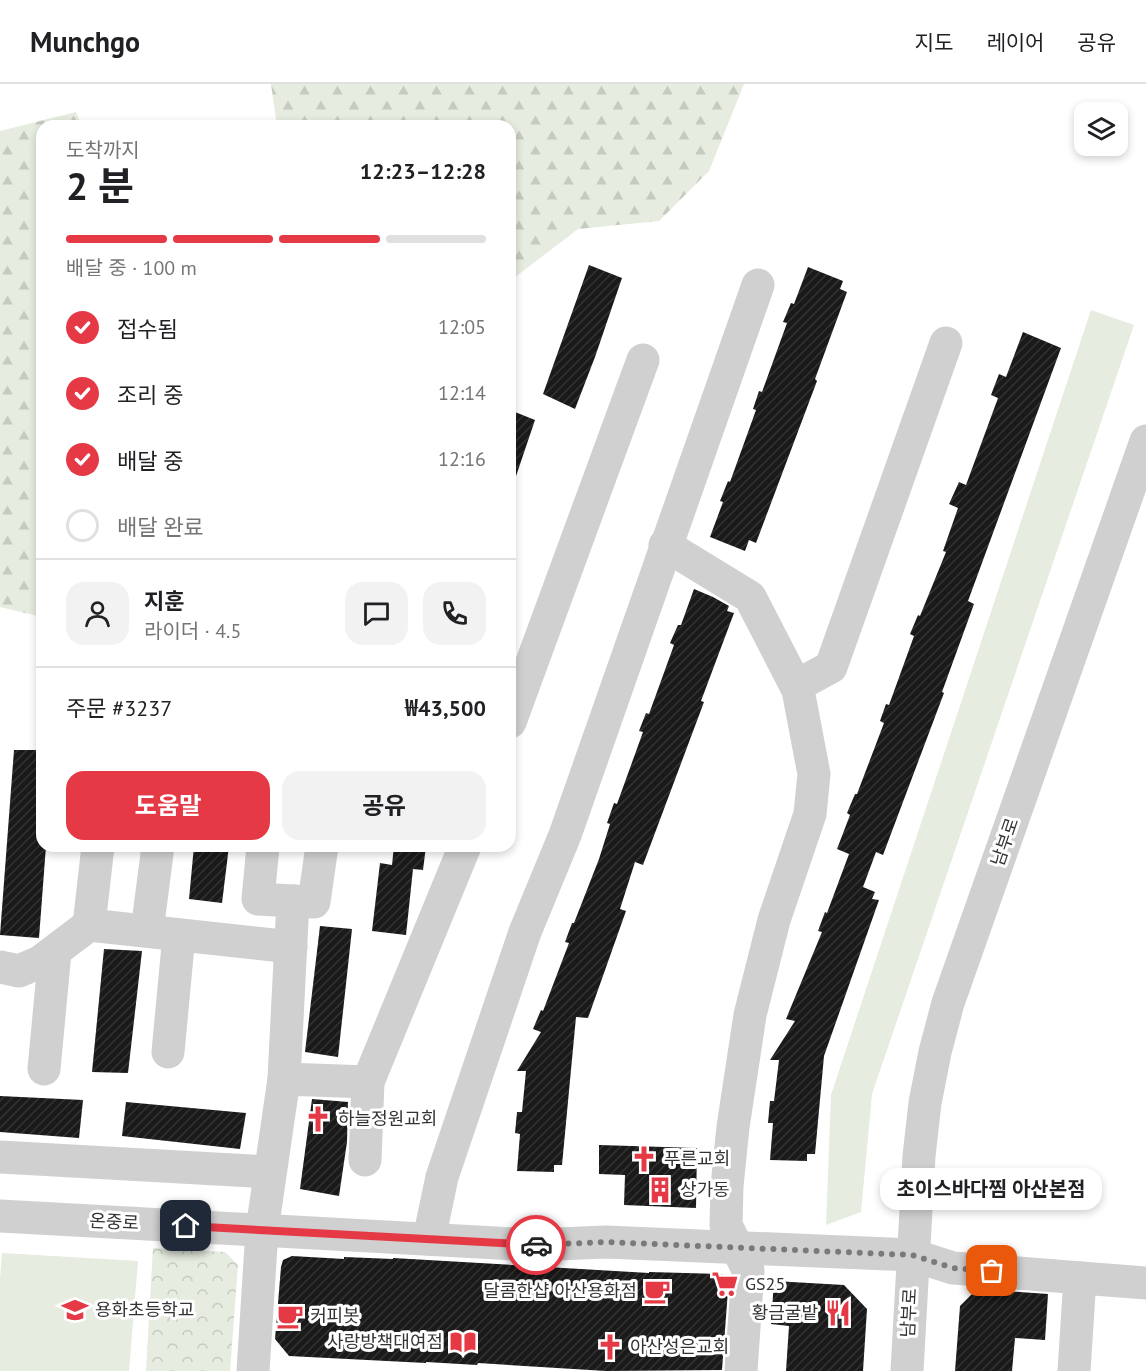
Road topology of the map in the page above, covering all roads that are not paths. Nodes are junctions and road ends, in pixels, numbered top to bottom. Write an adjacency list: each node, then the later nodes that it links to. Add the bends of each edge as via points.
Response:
1 (758, 285): 5 (street)
2 (946, 343): 6 (street, via 831,667)
3 (643, 360): 7 (street)
4 (1146, 441): 31 (street, 남부로, via 948,1003 925,1103)
5 (665, 545): 6 (street, via 750,597); 29 (street, via 565,835 517,954 442,1177)
6 (796, 686): 30 (street, via 814,774 810,814 774,920 750,1015 739,1079 726,1221)
7 (516, 706)
8 (97, 852): 14 (street)
9 (157, 852): 15 (street)
10 (262, 852): 13 (street, via 258,899)
11 (321, 852): 13 (street, via 314,902)
12 (463, 852): 23 (street)
13 (293, 901): 17 (street)
14 (90, 925): 15 (street); 18 (street)
15 (147, 931): 16 (street)
16 (179, 935): 17 (street); 20 (street)
17 (291, 947): 22 (street)
18 (55, 952): 19 (street, via 20,971); 21 (street)
19 (0, 968)
20 (168, 1052)
21 (44, 1070)
22 (284, 1079): 23 (street); 26 (street)
23 (368, 1082): 25 (street)
24 (0, 1158): 26 (street)
25 (365, 1160)
26 (269, 1172): 28 (street)
27 (0, 1216): 28 (street, 온중로)
28 (262, 1230): 29 (street, 온중로); 34 (street)
29 (429, 1239): 30 (street, 온중로, via 533,1245 606,1242)
30 (736, 1247): 31 (street, 온중로); 35 (street, via 748,1270)
31 (912, 1255): 32 (street, via 953,1268); 36 (street, 남부로)
32 (1080, 1278): 33 (street); 37 (street)
33 (1146, 1283)
34 (253, 1371)
35 (741, 1371)
36 (907, 1371)
37 (1074, 1371)

